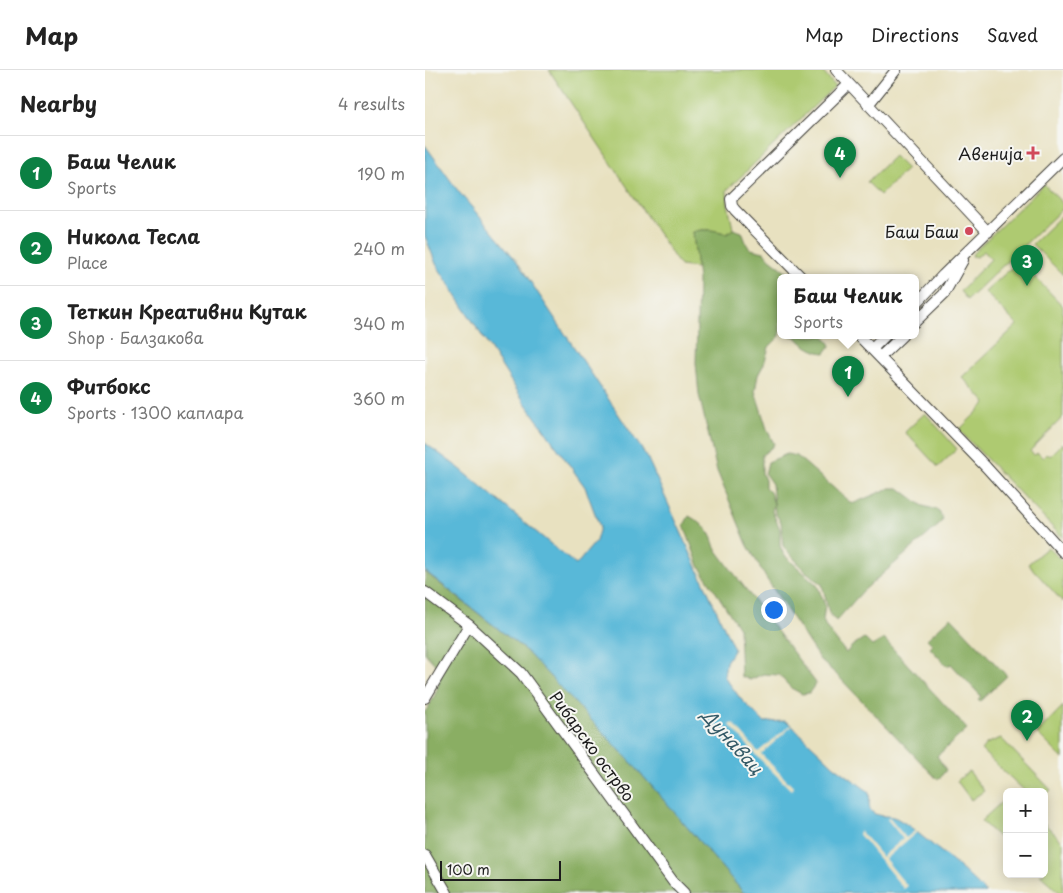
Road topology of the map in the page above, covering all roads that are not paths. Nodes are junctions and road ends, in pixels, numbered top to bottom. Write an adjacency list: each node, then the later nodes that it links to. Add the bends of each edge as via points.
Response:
1 (836, 70): 3 (street)
2 (896, 70): 4 (street)
3 (849, 84): 4 (street); 8 (street, via 731,199 735,210)
4 (868, 105): 6 (street)
5 (1063, 158): 6 (street)
6 (988, 232): 7 (street)
7 (969, 251): 9 (street); 10 (street, via 949,287)
8 (798, 274)
9 (919, 302)
10 (919, 318)
11 (862, 339): 14 (street)
12 (882, 339): 14 (street)
13 (899, 339): 15 (street)
14 (872, 349): 15 (street)
15 (880, 358): 16 (street)
16 (1063, 552)
17 (425, 592): 18 (street, Рибарско острво)
18 (469, 625): 19 (street); 22 (street, Рибарско острво, via 521,673)
19 (425, 698)
20 (425, 855): 21 (street)
21 (447, 893)
22 (684, 893)

